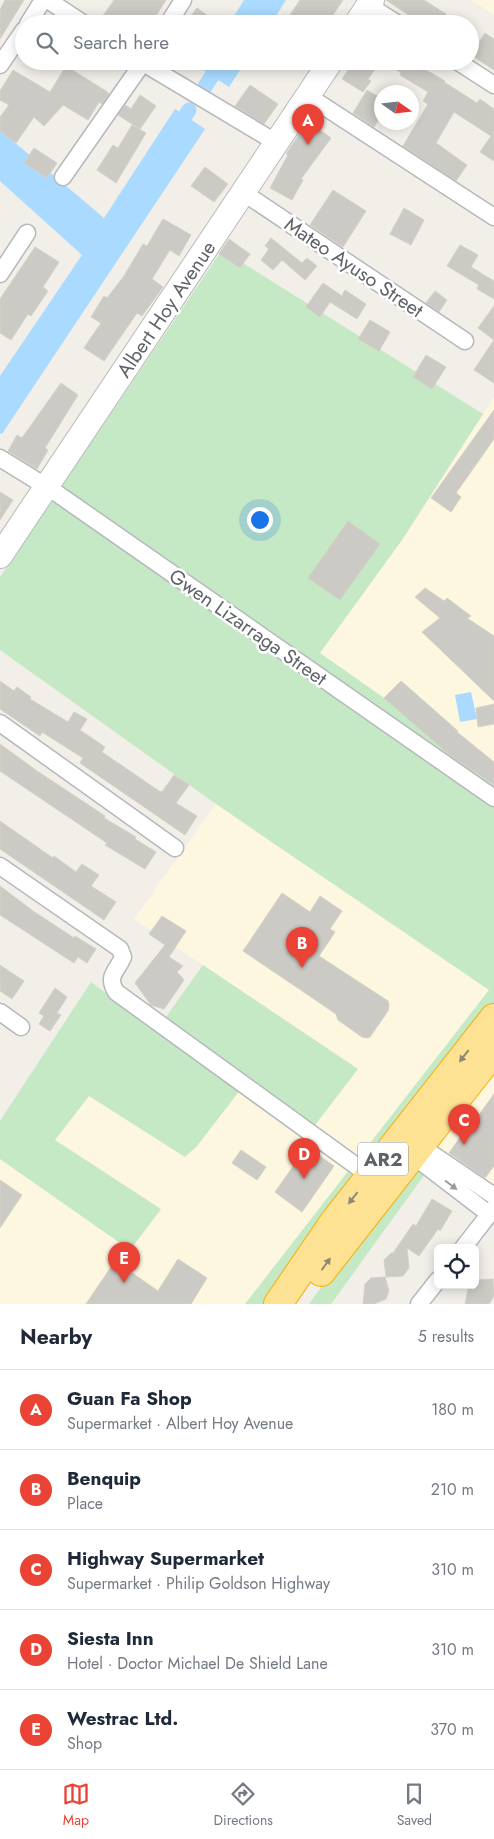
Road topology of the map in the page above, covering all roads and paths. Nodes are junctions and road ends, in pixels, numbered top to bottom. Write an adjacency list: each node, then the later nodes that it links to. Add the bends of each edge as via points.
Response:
1 (43, 0): 5 (street)
2 (48, 0): 6 (street)
3 (184, 0): 7 (street)
4 (365, 10): 8 (street)
5 (34, 15)
6 (70, 15)
7 (174, 15)
8 (377, 15)
9 (15, 43): 10 (street)
10 (0, 65)
11 (137, 70): 18 (street)
12 (155, 70): 17 (street)
13 (325, 70): 16 (street, Albert Hoy Avenue)
14 (471, 70): 15 (street)
15 (494, 85)
16 (308, 96): 17 (street, Albert Hoy Avenue); 20 (street)
17 (277, 143): 19 (street, Albert Hoy Avenue)
18 (63, 178)
19 (244, 193): 23 (street, Mateo Ayuso Street); 25 (street, Albert Hoy Avenue)
20 (494, 217)
21 (27, 233): 22 (street)
22 (0, 274)
23 (465, 341)
24 (0, 458): 25 (street, Gwen Lizarraga Street)
25 (46, 488): 26 (street, Albert Hoy Avenue); 28 (street, Gwen Lizarraga Street)
26 (0, 556)
27 (0, 723): 29 (street)
28 (494, 798)
29 (176, 848)
30 (0, 866): 36 (street, via 120,949 123,957 112,976 116,992)
31 (0, 1012): 33 (street)
32 (494, 1018): 36 (highway, AR2, one-way to 36)
33 (21, 1027)
34 (494, 1051): 35 (highway, AR2)
35 (416, 1150): 37 (street); 38 (street, one-way to 38); 42 (highway, AR2, one-way to 35, via 328,1261)
36 (370, 1176): 41 (highway, AR2, one-way to 41)
37 (494, 1196)
38 (492, 1211): 39 (street)
39 (466, 1244)
40 (434, 1285): 43 (street)
41 (278, 1304)
42 (299, 1304)
43 (419, 1304)

